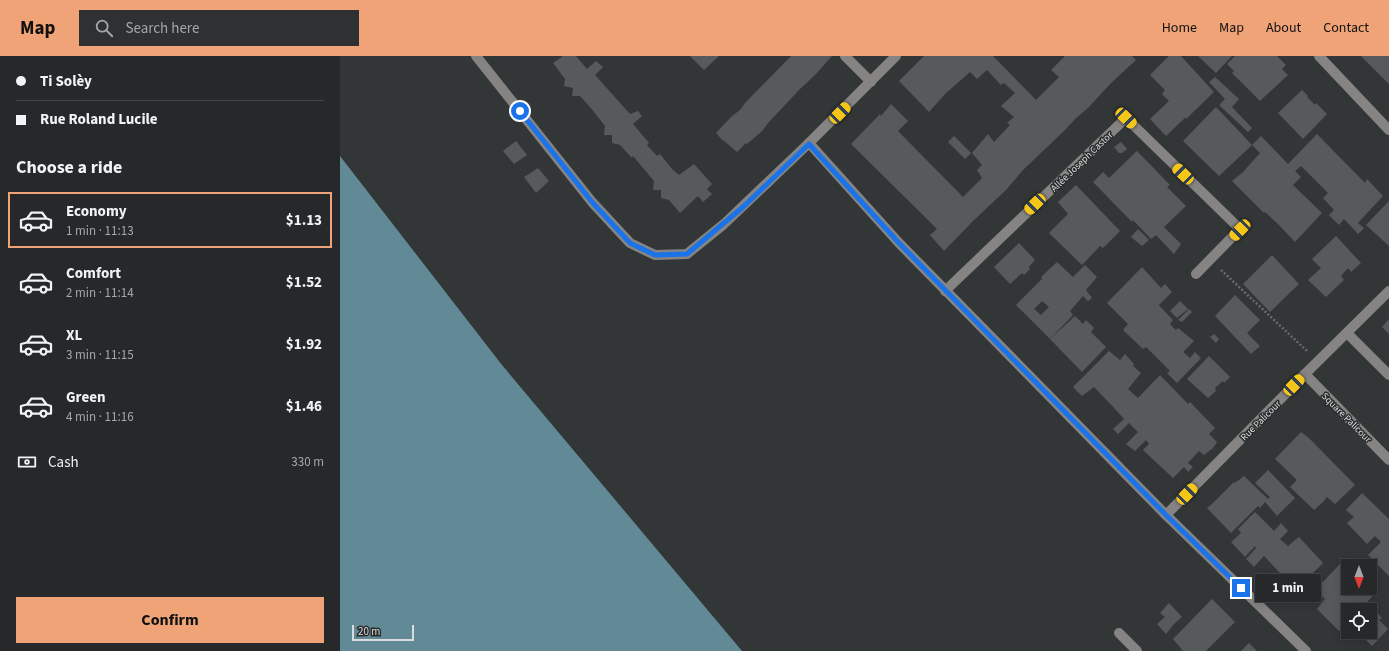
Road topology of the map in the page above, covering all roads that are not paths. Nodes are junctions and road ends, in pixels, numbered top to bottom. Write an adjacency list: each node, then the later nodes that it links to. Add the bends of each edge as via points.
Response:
1 (476, 56): 7 (street, via 592,202 630,243 655,255 687,254 743,207)
2 (845, 56): 5 (street)
3 (896, 56): 5 (street)
4 (1319, 56): 6 (street)
5 (871, 82): 7 (street)
6 (1389, 130)
7 (809, 144): 9 (street)
8 (1196, 274): 9 (street, Allée Joseph Castor, via 1240,230 1126,118)
9 (945, 291): 15 (street)
10 (1389, 291): 11 (street, Rue Palicour)
11 (1347, 333): 12 (street, Rue Palicour); 13 (street)
12 (1305, 374): 14 (street, Square Palicour); 15 (street, Rue Palicour)
13 (1389, 376)
14 (1389, 460)
15 (1166, 515): 18 (street)
16 (1119, 634): 17 (street)
17 (1137, 651)
18 (1306, 651)

